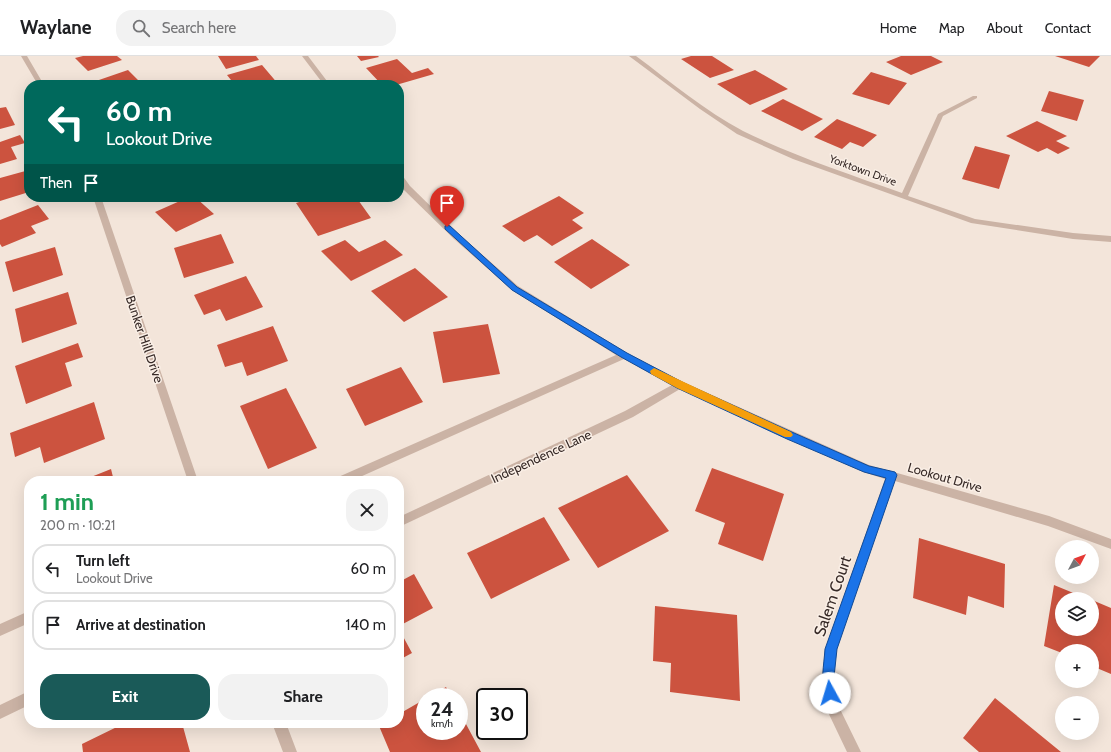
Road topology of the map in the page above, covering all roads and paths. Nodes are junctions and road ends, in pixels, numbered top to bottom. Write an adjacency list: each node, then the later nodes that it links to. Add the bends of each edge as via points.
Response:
1 (24, 56): 4 (street)
2 (305, 56): 5 (street)
3 (632, 56): 8 (street, Yorktown Drive, via 702,108 740,132 796,157)
4 (38, 80)
5 (323, 80)
6 (975, 97): 8 (street, via 940,115)
7 (404, 184): 11 (street, Lookout Drive, via 457,237 515,288)
8 (904, 197): 10 (street, Yorktown Drive, via 974,221)
9 (99, 202): 14 (street, Bunker Hill Drive)
10 (1111, 239)
11 (624, 355): 12 (street, Lookout Drive); 15 (street)
12 (680, 385): 13 (street, Lookout Drive, via 867,469); 16 (street, Independence Lane, via 629,414)
13 (892, 475): 17 (street, Lookout Drive, via 1049,521); 24 (street, Salem Court, via 831,649 828,677 833,708)
14 (192, 476)
15 (351, 476)
16 (404, 520)
17 (1111, 544)
18 (24, 619): 19 (street)
19 (0, 630)
20 (24, 700): 21 (street)
21 (0, 712)
22 (281, 728): 23 (street)
23 (290, 752)
24 (854, 752)

